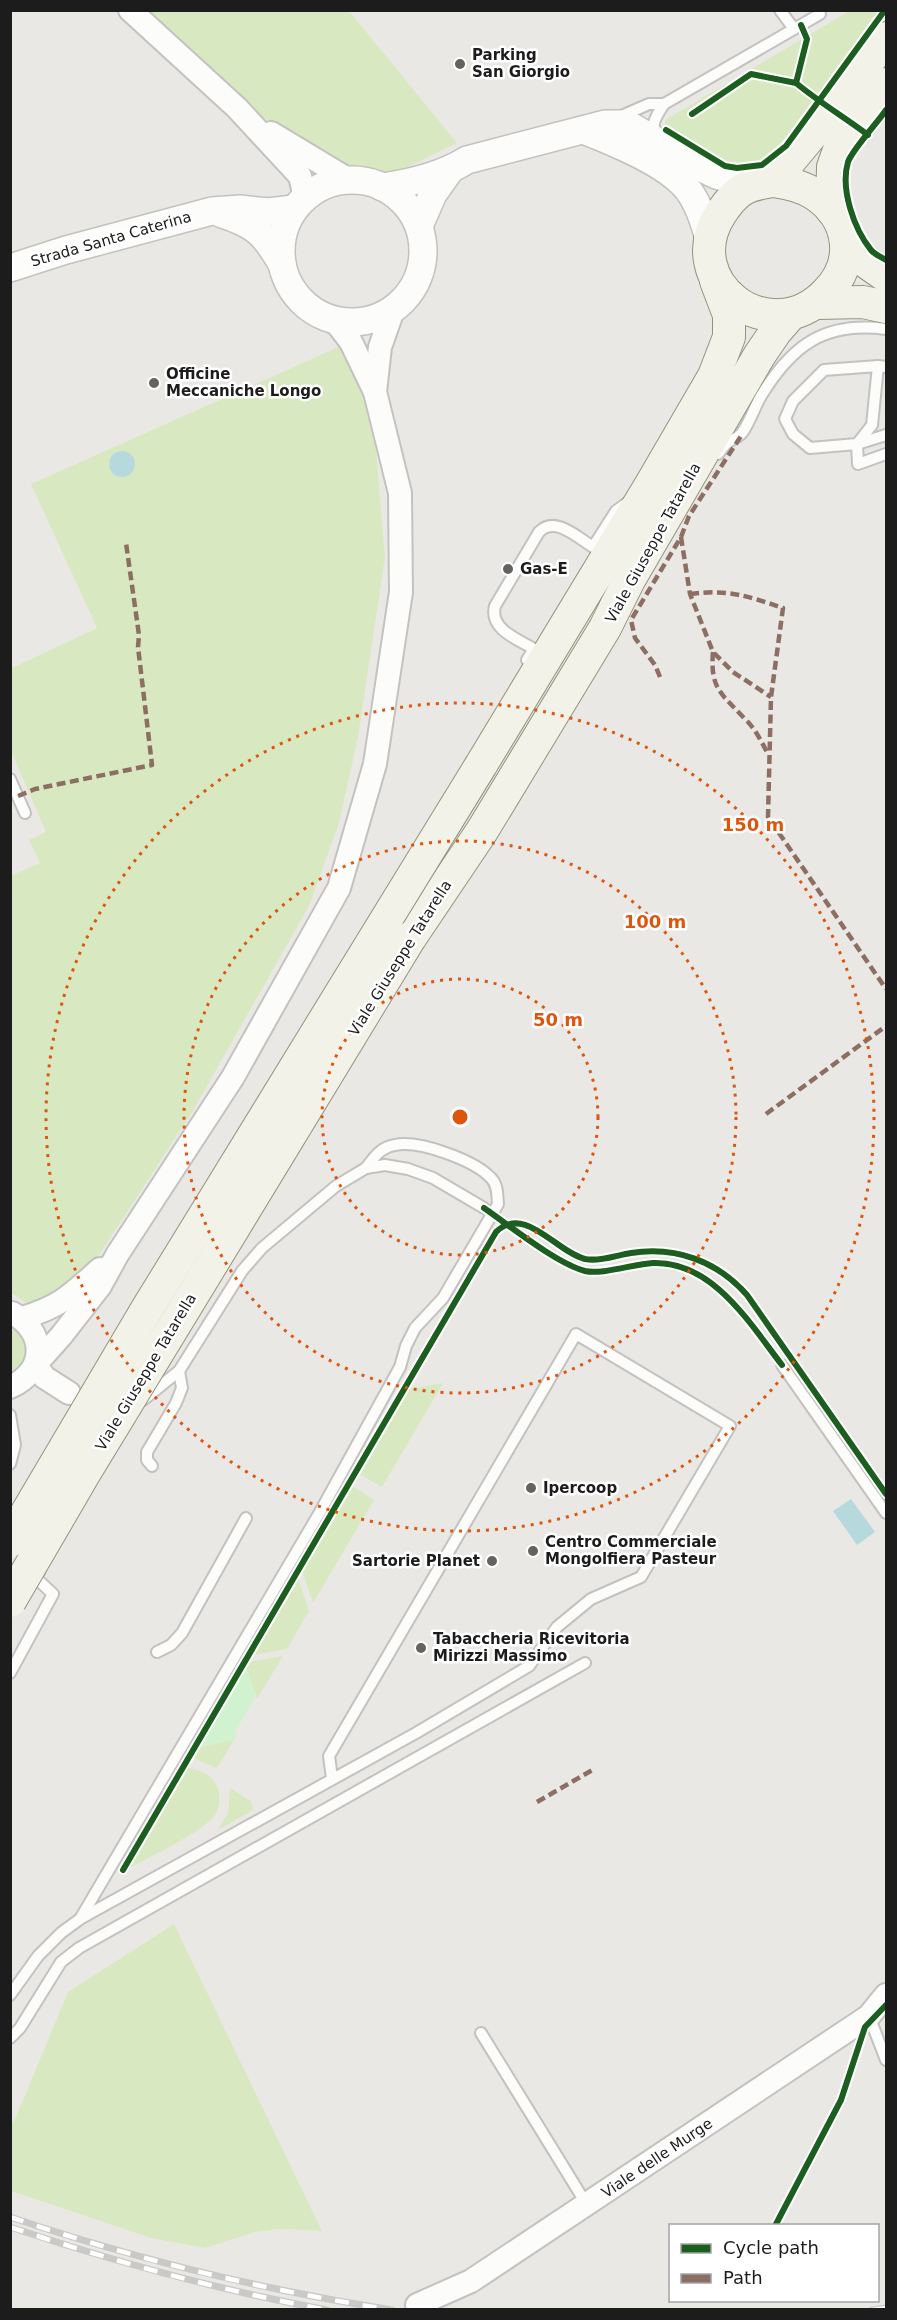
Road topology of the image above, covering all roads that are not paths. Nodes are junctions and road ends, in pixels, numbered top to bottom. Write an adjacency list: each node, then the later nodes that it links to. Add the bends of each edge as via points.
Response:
1 (130, 10): 8 (street)
2 (780, 10): 4 (lane)
3 (820, 14): 4 (lane)
4 (794, 29): 7 (lane)
5 (886, 38): 10 (main road)
6 (886, 84): 10 (main road)
7 (664, 104): 9 (lane, via 649,104); 11 (lane, via 652,128)
8 (237, 108): 13 (street, via 282,141); 16 (street, via 300,176)
9 (594, 127): 11 (street, via 627,124); 12 (street, via 466,160); 20 (street, via 674,176 688,189)
10 (834, 131): 14 (main road); 17 (main road)
11 (660, 144): 14 (street, via 716,175)
12 (450, 170): 15 (street); 19 (street, via 439,183)
13 (349, 180): 15 (street); 16 (street, via 325,186)
14 (761, 183): 17 (main road, via 797,185); 20 (main road, via 729,201)
15 (382, 187): 19 (street, via 404,203)
16 (300, 203): 18 (street, Strada Santa Caterina, via 268,212); 22 (street, via 286,225 281,244)
17 (832, 210): 21 (main road)
18 (212, 212): 22 (street, Strada Santa Caterina, via 245,222 260,232); 23 (street, Strada Santa Caterina)
19 (419, 226): 28 (street, via 423,245 417,281)
20 (709, 238): 25 (main road)
21 (848, 246): 24 (main road); 27 (main road, via 834,286)
22 (282, 264): 29 (street, via 288,283 300,300)
23 (10, 268)
24 (886, 276)
25 (716, 281): 27 (main road, via 746,310 764,315); 36 (main road, Viale Giuseppe Tatarella, via 729,315 729,337)
26 (886, 307): 27 (main road, via 863,302)
27 (804, 309): 36 (main road, Viale Giuseppe Tatarella, via 776,331)
28 (393, 310): 29 (street, via 365,322); 32 (street, via 380,347)
29 (335, 321): 32 (street, via 351,342)
30 (886, 329): 36 (lane, via 850,327 822,335 800,348 780,367 741,436 725,444 698,486)
31 (882, 366): 34 (lane, via 872,425); 34 (lane, via 824,370 793,401 785,419 793,434 810,448)
32 (375, 392): 42 (street, via 400,493 401,592 375,764 339,888 233,1077)
33 (886, 435): 34 (lane)
34 (858, 444): 35 (lane, via 858,464)
35 (886, 454)
36 (663, 492): 37 (lane, via 616,511 593,547 558,526 539,532 493,614 503,630 534,649); 56 (main road, Viale Giuseppe Tatarella, bridge, via 479,762); 57 (main road, Viale Giuseppe Tatarella, bridge, via 605,628 482,831 410,939)
37 (522, 668)
38 (10, 779): 39 (lane)
39 (25, 813)
40 (366, 1168): 41 (lane, via 408,1169 433,1178); 46 (lane, via 336,1186 262,1248 242,1271); 62 (lane, via 376,1153 395,1145 444,1152 492,1178 498,1204 443,1298 415,1328 400,1367 335,1485)
41 (483, 1208)
42 (117, 1255): 43 (street, via 61,1303 45,1311); 44 (street, via 88,1304)
43 (16, 1315): 44 (street, via 31,1328 36,1340)
44 (36, 1364): 47 (street, via 28,1376); 48 (street, via 44,1377)
45 (782, 1365): 53 (lane)
46 (179, 1371): 49 (lane); 52 (lane, via 182,1388 177,1403 147,1452)
47 (10, 1387)
48 (69, 1392)
49 (138, 1407)
50 (10, 1415): 51 (lane, via 15,1445)
51 (10, 1464)
52 (152, 1466)
53 (886, 1512)
54 (72, 1517): 60 (lane, via 36,1578 53,1594)
55 (246, 1518): 58 (lane, via 182,1632 171,1645)
56 (10, 1540)
57 (10, 1601)
58 (157, 1652)
59 (585, 1663): 67 (lane, via 79,1948 61,1962)
60 (10, 1673)
61 (332, 1778): 61 (lane, via 529,1666 556,1627 591,1599 641,1577 730,1426 576,1334 329,1756); 62 (lane)
62 (80, 1918): 63 (lane, via 38,1956)
63 (10, 1995)
64 (886, 1995): 65 (street, Viale delle Murge)
65 (868, 2016): 68 (lane); 69 (street, Viale delle Murge)
66 (481, 2033): 69 (lane)
67 (10, 2038)
68 (886, 2060)
69 (587, 2205): 70 (street, Viale delle Murge, via 471,2281)
70 (417, 2305)

